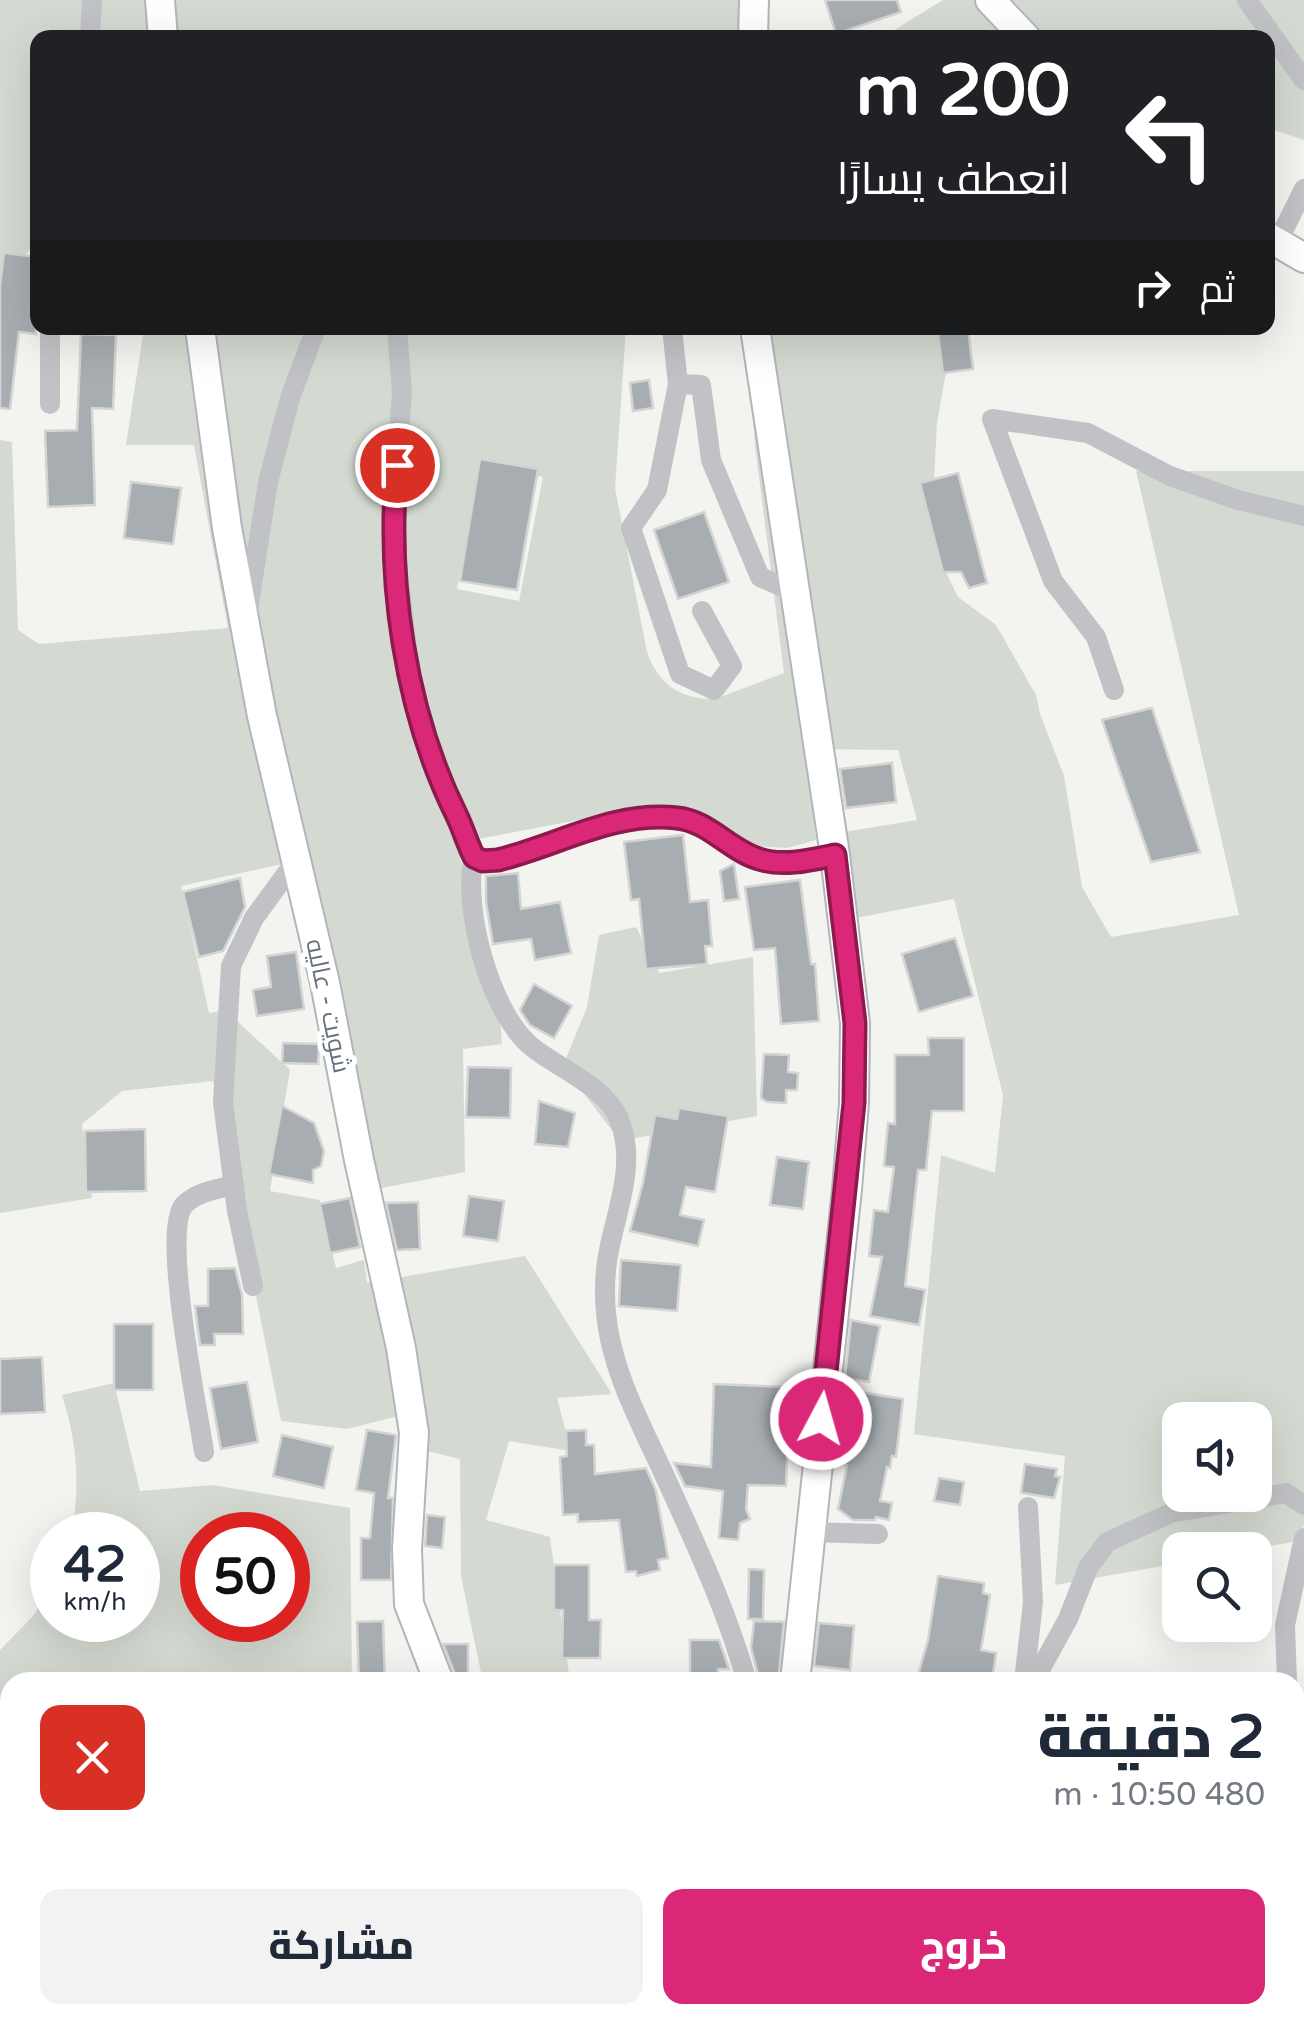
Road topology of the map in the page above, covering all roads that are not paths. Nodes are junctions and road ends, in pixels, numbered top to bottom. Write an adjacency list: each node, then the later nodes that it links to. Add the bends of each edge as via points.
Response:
1 (92, 0): 6 (street)
2 (160, 0): 7 (main road)
3 (754, 0): 8 (main road)
4 (990, 0): 9 (main road)
5 (1247, 0): 10 (street)
6 (90, 30)
7 (162, 30)
8 (753, 30)
9 (1018, 30)
10 (1268, 30)
11 (1275, 39): 12 (street)
12 (1304, 80)
13 (1304, 190): 14 (street)
14 (1275, 235)
15 (1275, 242): 16 (main road)
16 (1304, 258)
17 (50, 335): 24 (street)
18 (201, 335): 28 (main road, شويت - عاليه)
19 (313, 335): 28 (street, via 268,482)
20 (398, 335): 31 (street, via 396,555 409,674 432,762)
21 (673, 335): 23 (street)
22 (756, 335): 26 (main road)
23 (678, 384): 26 (street, via 702,385 712,460 760,577); 27 (street, via 657,490 631,528 680,674 714,690 732,666)
24 (50, 404)
25 (1304, 516): 29 (street, via 1170,476 1088,433 992,419 1052,581 1096,637)
26 (796, 593): 30 (main road)
27 (702, 611)
28 (245, 626): 32 (main road, شويت - عاليه)
29 (1114, 690)
30 (835, 855): 31 (street, via 762,861 690,820 646,817 508,857); 38 (main road, via 855,1023 854,1103)
31 (474, 857): 42 (street, via 472,910 503,1012 530,1046 604,1098 625,1138 622,1207 605,1278 610,1342 633,1409 713,1582)
32 (295, 862): 33 (street, via 254,918 231,966 224,1102); 41 (main road, شويت - عاليه, via 401,1348 414,1444 409,1604)
33 (234, 1185): 34 (street); 35 (street, via 182,1207 175,1242)
34 (253, 1286)
35 (204, 1452)
36 (1304, 1505): 45 (street, via 1286,1493 1170,1513 1107,1542)
37 (1028, 1507): 44 (street, via 1033,1602)
38 (809, 1532): 39 (street); 43 (main road)
39 (878, 1534)
40 (1304, 1538): 46 (street, via 1285,1625)
41 (434, 1672)
42 (743, 1672)
43 (797, 1672)
44 (1027, 1672)
45 (1039, 1672)
46 (1287, 1672)

